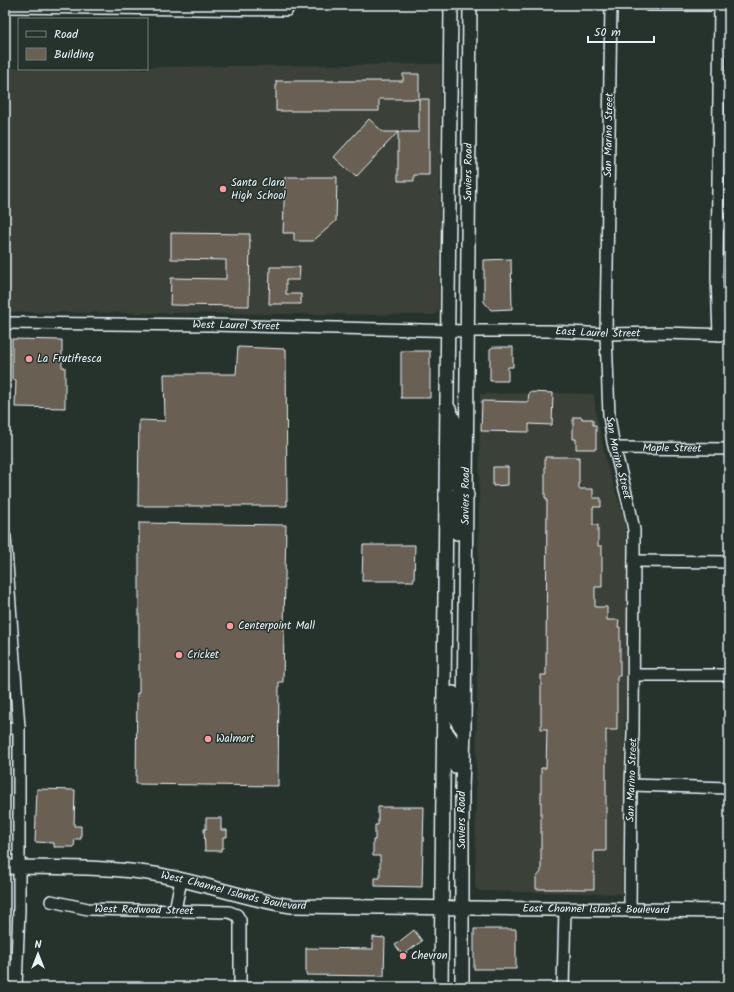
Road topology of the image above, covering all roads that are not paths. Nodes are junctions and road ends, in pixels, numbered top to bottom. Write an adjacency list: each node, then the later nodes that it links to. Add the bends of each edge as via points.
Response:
1 (451, 5): 13 (main road, Saviers Road)
2 (470, 5): 14 (main road, Saviers Road)
3 (611, 5): 15 (street, San Marino Street)
4 (648, 5): 5 (street)
5 (720, 5): 6 (street); 10 (street)
6 (729, 5)
7 (5, 7): 8 (street)
8 (220, 7): 9 (street)
9 (287, 10)
10 (724, 115): 11 (street)
11 (724, 224): 16 (street, via 717,277)
12 (5, 323): 13 (street, West Laurel Street)
13 (448, 330): 14 (street, West Laurel Street); 17 (main road, Saviers Road)
14 (467, 331): 15 (street, East Laurel Street); 21 (main road, Saviers Road)
15 (606, 334): 16 (street, East Laurel Street); 18 (street, San Marino Street, via 609,416)
16 (724, 335)
17 (447, 405): 20 (main road, Saviers Road); 21 (main road, via 456,425 455,474 460,489)
18 (615, 448): 19 (street, Maple Street); 23 (street, San Marino Street, via 634,530)
19 (729, 449)
20 (446, 495): 25 (main road, Saviers Road); 26 (main road, via 451,496 457,508 456,635)
21 (466, 495): 26 (main road, Saviers Road)
22 (5, 537): 30 (street)
23 (634, 562): 24 (street); 27 (street, San Marino Street)
24 (729, 562)
25 (445, 629): 31 (main road, Saviers Road); 32 (main road, via 453,653 453,708 458,725)
26 (465, 653): 32 (main road, Saviers Road)
27 (634, 675): 28 (street); 33 (street, San Marino Street)
28 (729, 675)
29 (5, 728): 30 (street)
30 (19, 728): 36 (street)
31 (444, 730): 35 (main road, via 452,738 455,752 455,786); 39 (main road, Saviers Road)
32 (464, 730): 35 (main road, Saviers Road)
33 (631, 785): 34 (street); 43 (street, San Marino Street)
34 (729, 788)
35 (462, 805): 40 (main road, Saviers Road)
36 (12, 867): 37 (main road, West Channel Islands Boulevard, via 126,870); 45 (street, via 19,909)
37 (181, 880): 39 (main road, West Channel Islands Boulevard, via 291,906); 41 (street)
38 (51, 901): 41 (street, West Redwood Street, via 88,909)
39 (442, 907): 40 (main road, West Channel Islands Boulevard); 47 (main road, Saviers Road)
40 (463, 908): 42 (main road, East Channel Islands Boulevard); 48 (main road, Saviers Road)
41 (175, 910): 46 (street, West Redwood Street, via 229,912 237,915 240,920)
42 (565, 910): 43 (main road, East Channel Islands Boulevard); 49 (street)
43 (630, 910): 44 (main road, East Channel Islands Boulevard)
44 (729, 911)
45 (16, 987)
46 (240, 987)
47 (441, 987)
48 (462, 987)
49 (563, 987)

